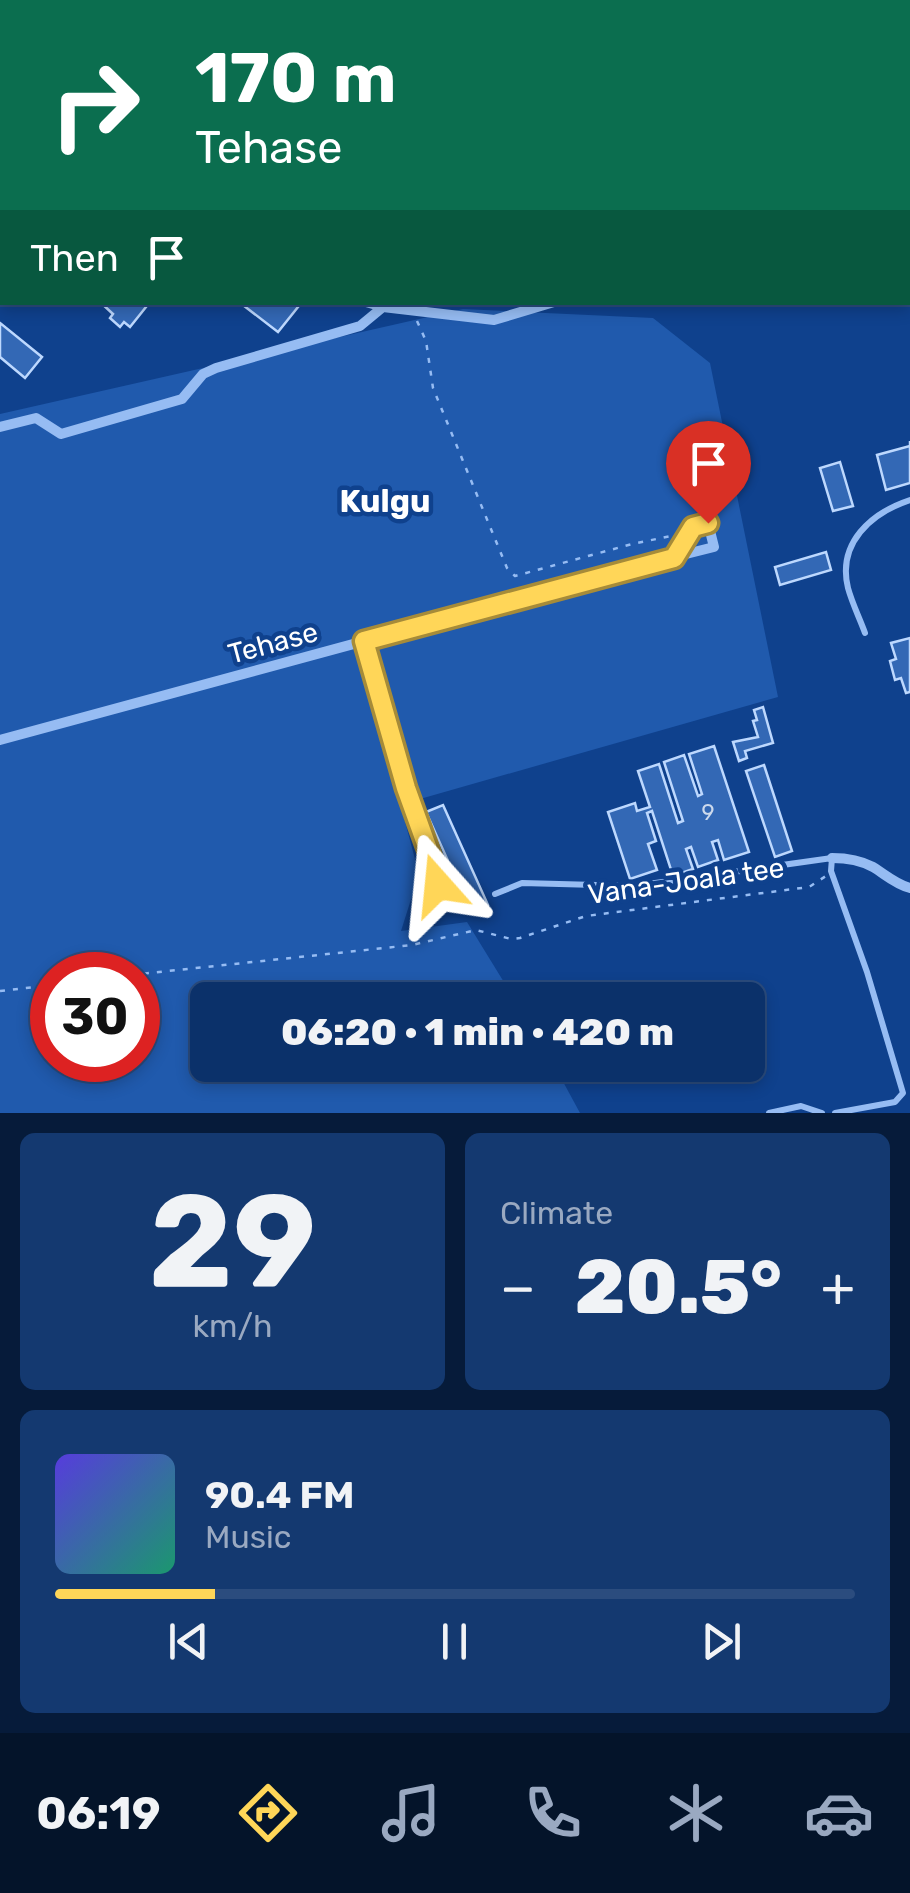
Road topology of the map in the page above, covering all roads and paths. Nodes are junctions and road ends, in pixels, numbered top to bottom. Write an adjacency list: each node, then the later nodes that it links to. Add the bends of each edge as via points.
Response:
1 (376, 305): 3 (street)
2 (544, 305): 4 (street, via 494,320)
3 (383, 307): 4 (street); 5 (street, via 360,326 203,374 182,400 62,434 36,418)
4 (405, 310): 7 (path, via 426,340 434,388 515,576)
5 (0, 427)
6 (910, 500): 9 (lane, via 873,517 846,564 848,589)
7 (671, 536)
8 (674, 558): 10 (street, Tehase)
9 (866, 633)
10 (364, 641): 11 (street, Tehase); 14 (street)
11 (0, 740)
12 (832, 858): 13 (lane); 15 (street, via 871,866); 16 (lane, via 634,886 522,884)
13 (831, 871): 17 (path, Vana-Joala tee, via 809,887 586,916 520,938 476,930 412,945); 22 (lane, via 903,1093 896,1102)
14 (438, 885)
15 (910, 888)
16 (495, 894)
17 (160, 972)
18 (30, 987): 19 (path)
19 (0, 991)
20 (769, 1113): 21 (lane, via 802,1106)
21 (822, 1113)
22 (835, 1113)

